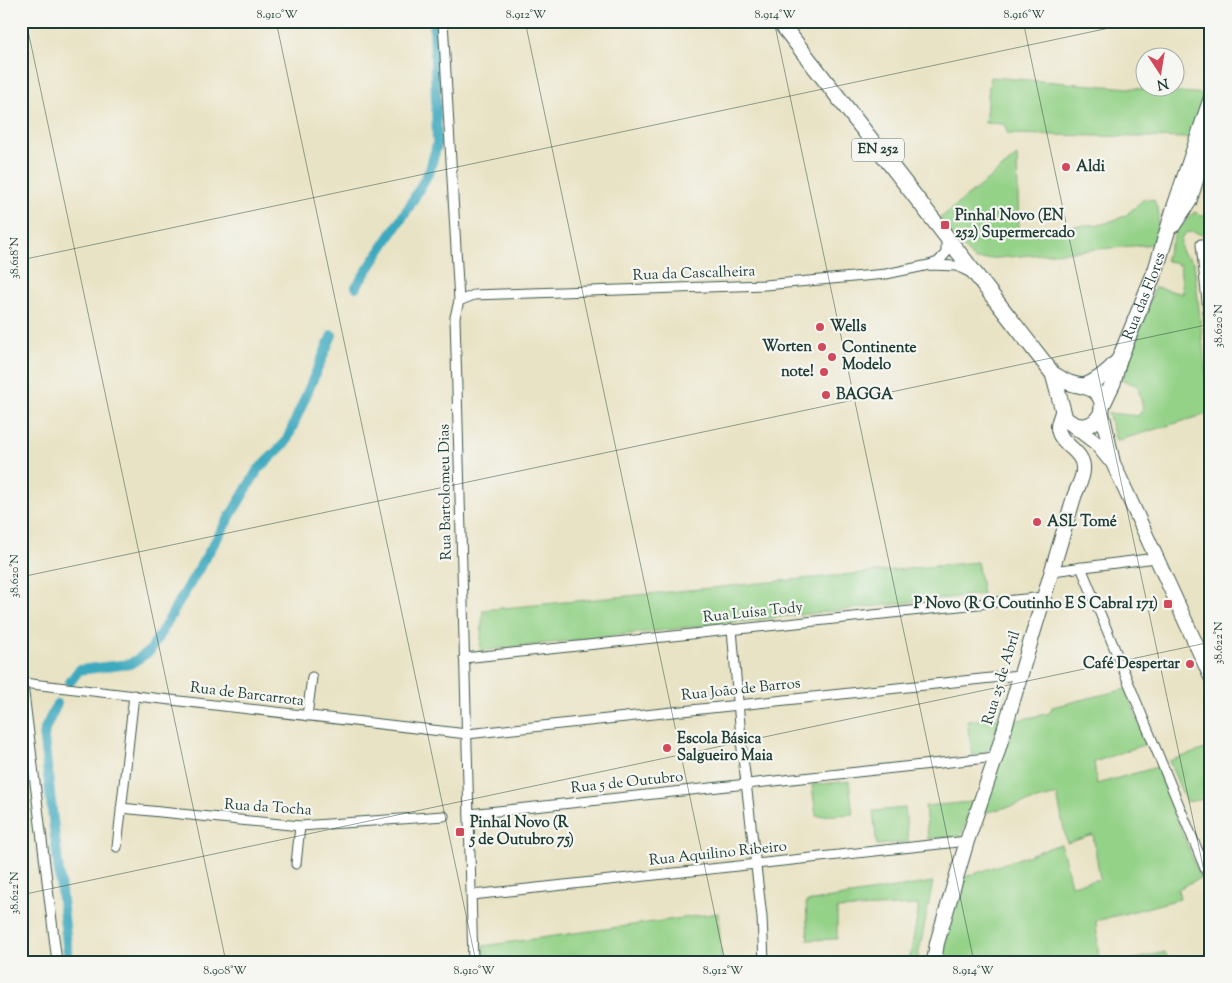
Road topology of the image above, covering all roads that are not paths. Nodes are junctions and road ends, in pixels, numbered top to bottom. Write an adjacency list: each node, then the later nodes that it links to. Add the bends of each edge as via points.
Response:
1 (443, 21): 11 (street, Rua Bartolomeu Dias)
2 (778, 21): 6 (main road, EN 252)
3 (1211, 99): 5 (main road, Rua das Flores)
4 (1211, 132): 5 (main road, Rua das Flores, via 1189,201)
5 (1168, 232): 13 (main road, Rua das Flores)
6 (946, 238): 8 (street, via 946,253); 9 (main road, EN 252)
7 (1201, 244): 10 (street)
8 (929, 266): 9 (street, Rua da Cascalheira, via 957,266); 11 (street, Rua da Cascalheira, via 886,274 765,285 474,296)
9 (976, 276): 14 (main road, EN 252)
10 (1208, 291): 12 (street)
11 (458, 301): 24 (street, Rua Bartolomeu Dias, via 455,317)
12 (1211, 339)
13 (1119, 360): 15 (main road, via 1094,382); 16 (main road, Rua das Flores)
14 (1053, 374): 15 (main road, EN 252); 17 (main road, EN 252)
15 (1082, 386): 16 (main road, EN 252, via 1097,393); 17 (main road, via 1065,395)
16 (1102, 409): 17 (main road, via 1089,426 1077,426); 18 (street, EN 252)
17 (1065, 413): 18 (street, EN 252); 21 (street, Rua 25 de Abril, via 1058,427 1060,435 1078,454 1084,470)
18 (1113, 463): 19 (street, EN 252)
19 (1156, 558): 20 (street); 28 (street, EN 252)
20 (1081, 567): 21 (street); 44 (street)
21 (1052, 571): 22 (street, Rua 25 de Abril)
22 (1044, 597): 23 (street, Rua Luísa Tody); 26 (street, Rua 25 de Abril)
23 (732, 628): 24 (street, Rua Luísa Tody); 31 (street)
24 (464, 658): 33 (street, Rua Bartolomeu Dias)
25 (21, 670): 29 (street)
26 (1019, 674): 31 (street, Rua João de Barros); 34 (street, Rua 25 de Abril)
27 (312, 677): 32 (street)
28 (1211, 677)
29 (23, 684): 30 (street, Rua de Barcarrota); 46 (street)
30 (134, 695): 32 (street, Rua de Barcarrota); 36 (street)
31 (738, 704): 33 (street, Rua João de Barros); 35 (street)
32 (307, 716): 33 (street, Rua de Barcarrota)
33 (467, 734): 37 (street, Rua Bartolomeu Dias)
34 (996, 756): 35 (street, Rua 5 de Outubro); 40 (street, Rua 25 de Abril)
35 (746, 784): 37 (street, Rua 5 de Outubro); 43 (street)
36 (121, 808): 39 (street, Rua da Tocha); 41 (street)
37 (469, 814): 45 (street, Rua Bartolomeu Dias)
38 (444, 816): 39 (street, Rua da Tocha)
39 (300, 826): 42 (street)
40 (967, 841): 43 (street, Rua Aquilino Ribeiro); 49 (street, Rua 25 de Abril)
41 (117, 847)
42 (296, 864)
43 (755, 864): 45 (street, Rua Aquilino Ribeiro); 48 (street)
44 (1211, 883)
45 (472, 895): 47 (street, Rua Bartolomeu Dias)
46 (57, 962)
47 (474, 962)
48 (764, 962)
49 (934, 962)

